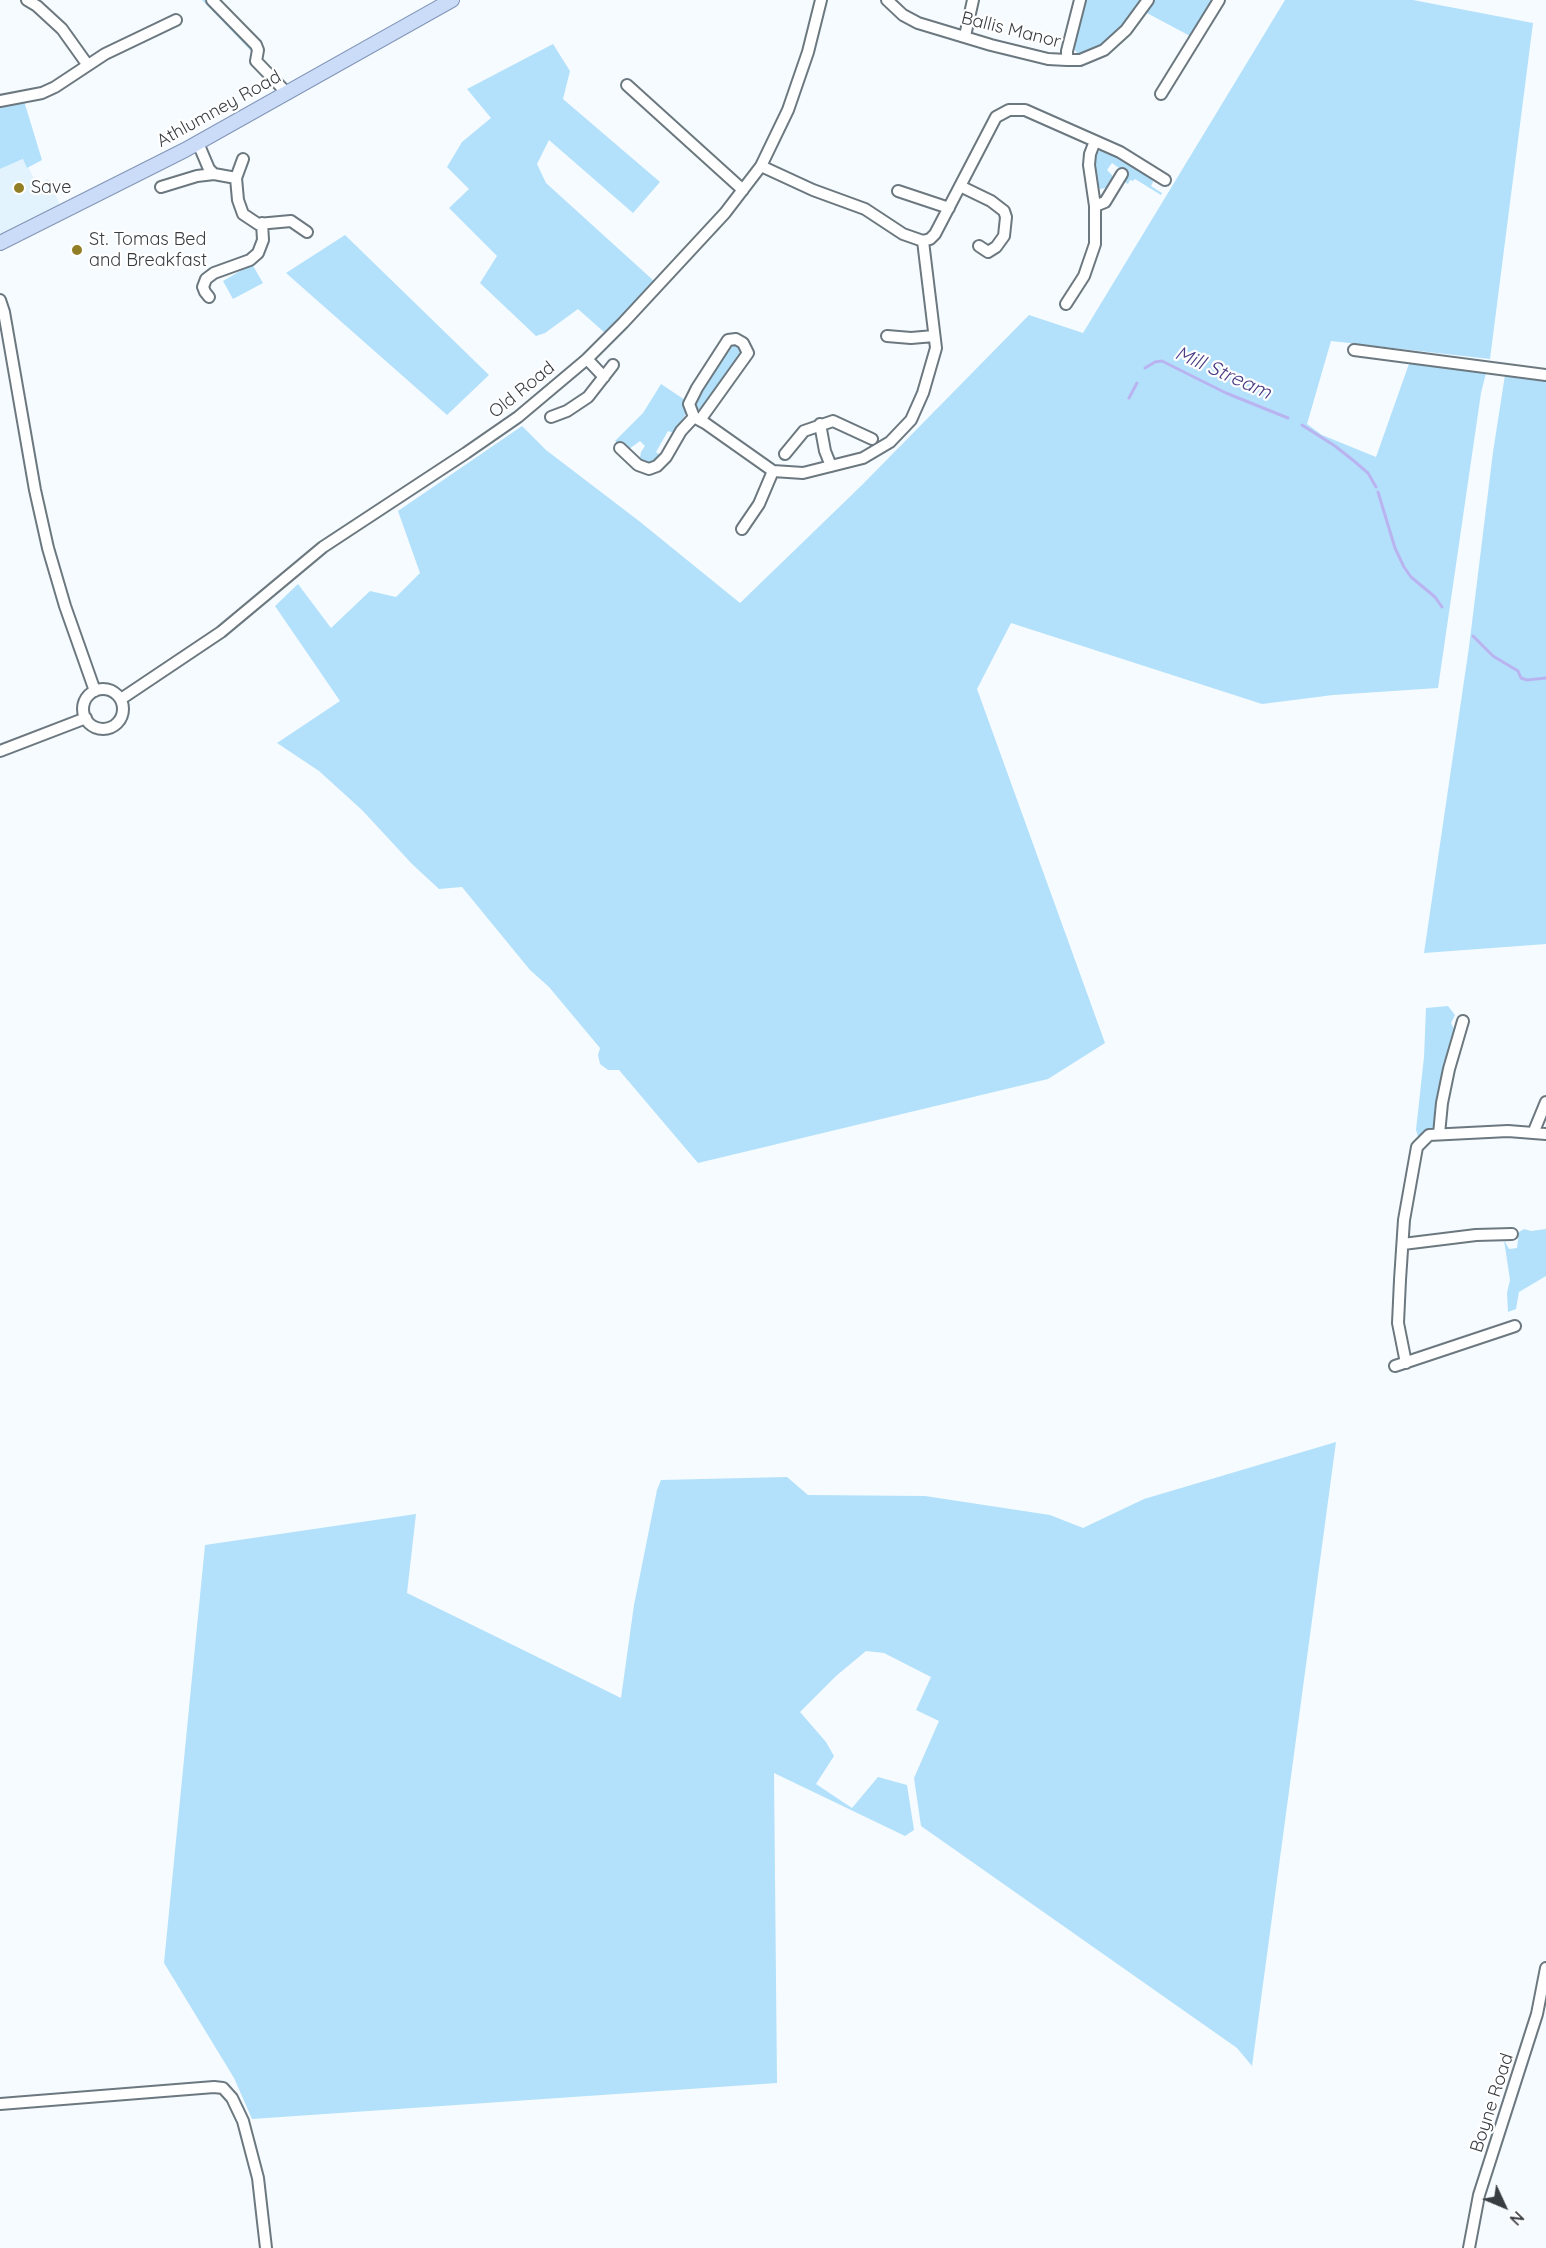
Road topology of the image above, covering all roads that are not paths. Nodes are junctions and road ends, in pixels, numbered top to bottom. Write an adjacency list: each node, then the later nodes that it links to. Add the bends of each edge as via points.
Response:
1 (27, 0): 13 (street, via 62,29)
2 (212, 0): 15 (street, via 256,45 256,61)
3 (452, 0): 15 (main road, Athlumney Road)
4 (821, 0): 21 (street, Old Road, via 799,81)
5 (886, 0): 11 (street, Ballis Manor, via 918,23)
6 (973, 0): 11 (street)
7 (1080, 0): 12 (street)
8 (1148, 0): 12 (street, Ballis Manor, via 1126,30 1104,50 1080,60)
9 (1219, 0): 16 (street)
10 (176, 20): 13 (street)
11 (965, 36): 12 (street, Ballis Manor, via 1048,59)
12 (1067, 60)
13 (87, 64): 17 (street, via 42,93)
14 (627, 85): 28 (street)
15 (286, 92): 19 (main road, Athlumney Road)
16 (1161, 94)
17 (0, 101)
18 (1095, 141): 25 (street); 26 (street, via 1025,110 1009,110 996,117); 30 (street, via 1089,165)
19 (198, 143): 22 (street); 35 (main road, Athlumney Road)
20 (243, 159): 24 (street)
21 (761, 166): 28 (street, Old Road); 34 (street, via 865,209 903,234)
22 (214, 174): 24 (street); 27 (street)
23 (1122, 174): 30 (street, via 1105,202)
24 (236, 178): 32 (street, via 237,200 243,214)
25 (1165, 180)
26 (960, 186): 31 (street); 36 (street, via 991,201 1006,217 1004,236 996,248 988,252)
27 (161, 188)
28 (743, 190): 43 (street, Old Road, via 659,286)
29 (898, 191): 31 (street)
30 (1095, 206): 39 (street, via 1091,260)
31 (949, 208): 34 (street, via 935,234)
32 (262, 223): 33 (street, via 291,221); 37 (street, via 263,240 258,253 206,279 203,287)
33 (307, 232)
34 (923, 241): 41 (street)
35 (0, 243)
36 (979, 246)
37 (209, 297)
38 (0, 300): 56 (street, via 48,548)
39 (1066, 304)
40 (887, 336): 41 (street)
41 (934, 336): 53 (street, via 933,359 911,420 890,442 863,458)
42 (1354, 350): 45 (street)
43 (587, 359): 46 (street); 57 (street, Old Road, via 518,417 323,547 221,632)
44 (613, 365): 46 (street)
45 (1546, 375)
46 (604, 377): 47 (street, via 588,397)
47 (551, 417)
48 (697, 419): 48 (street, via 689,404 728,340 736,339 748,353); 51 (street, via 681,431 657,466 649,469 638,465); 54 (street)
49 (820, 424): 50 (street, via 833,421); 52 (street, via 804,431); 53 (street)
50 (872, 439)
51 (620, 448)
52 (785, 454)
53 (831, 466): 54 (street, via 803,473)
54 (773, 471): 55 (street, via 759,504)
55 (742, 529)
56 (95, 691): 57 (street, via 107,689); 58 (street, via 85,702)
57 (121, 699): 58 (street, via 121,718 111,727 94,726)
58 (86, 718): 59 (street)
59 (0, 751)
60 (1463, 1021): 63 (street, via 1449,1069)
61 (1546, 1102): 62 (street)
62 (1534, 1131): 63 (street); 64 (street)
63 (1439, 1134): 66 (street, via 1429,1135 1417,1147)
64 (1546, 1134)
65 (1512, 1234): 66 (street)
66 (1402, 1244): 67 (street, via 1400,1365)
67 (1515, 1326)
68 (1546, 1968): 71 (street, Boyne Road, via 1537,2014 1479,2195)
69 (0, 2104): 70 (street, via 223,2088 243,2121 258,2178)
70 (266, 2248)
71 (1469, 2248)

